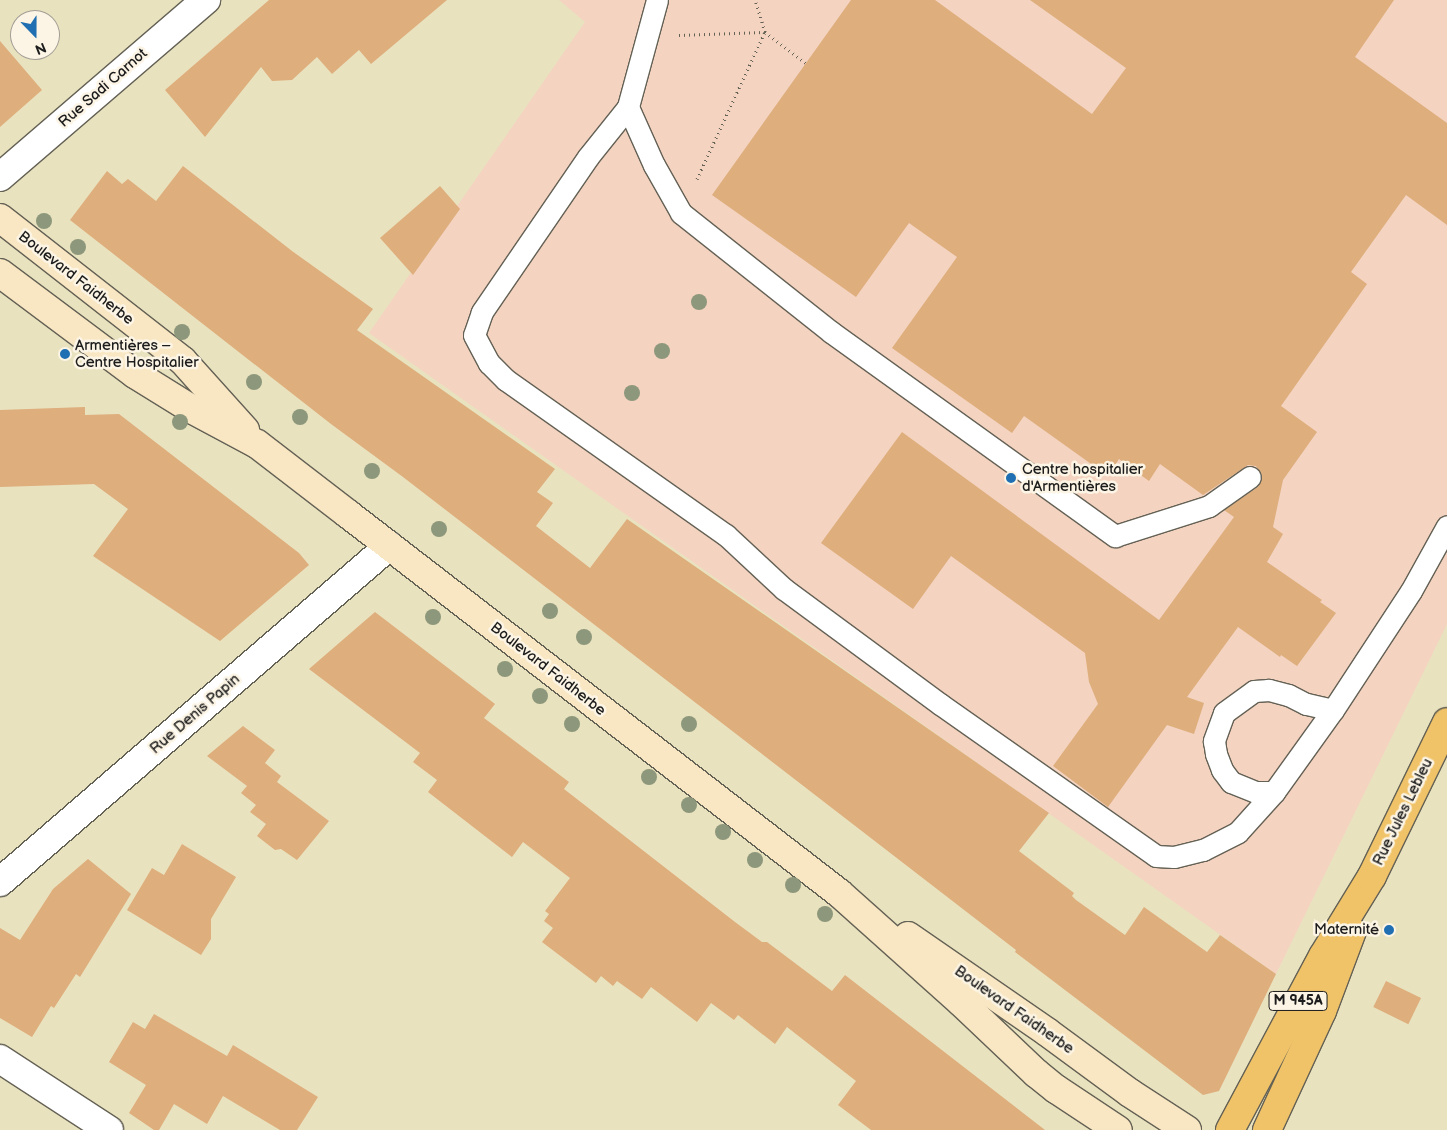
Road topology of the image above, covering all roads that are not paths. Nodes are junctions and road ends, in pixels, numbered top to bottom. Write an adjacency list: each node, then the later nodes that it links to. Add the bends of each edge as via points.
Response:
1 (206, 0): 4 (street, Rue Sadi Carnot)
2 (657, 0): 3 (lane)
3 (628, 107): 8 (lane, via 654,165 681,212 831,332 1115,536 1209,506); 13 (lane, via 583,165 482,312 474,336 489,363 506,380 726,535 784,589 838,630 1156,856 1174,857 1203,850 1238,832)
4 (0, 177)
5 (0, 218): 7 (street, Boulevard Faidherbe, via 183,361)
6 (0, 273): 7 (street, Boulevard Faidherbe, via 135,374 192,410)
7 (257, 444): 10 (street, Boulevard Faidherbe)
8 (1250, 477)
9 (1447, 526): 11 (lane, via 1411,591)
10 (389, 546): 15 (street, Rue Denis Papin); 16 (street, Boulevard Faidherbe)
11 (1333, 710): 13 (lane); 13 (lane, via 1269,690 1254,691 1224,713 1214,741 1222,770 1231,782 1244,789)
12 (1447, 722): 14 (main road, Rue Jules Lebleu / M 945A)
13 (1274, 792)
14 (1372, 876): 21 (main road, Rue Jules Lebleu / M 945A, via 1323,956); 22 (main road, Rue Jules Lebleu / M 945A, via 1322,1011)
15 (0, 882)
16 (839, 893): 19 (street, Boulevard Faidherbe, via 1036,1073); 20 (street, Boulevard Faidherbe, via 931,951)
17 (0, 1059): 18 (street)
18 (109, 1130)
19 (1118, 1130)
20 (1187, 1130)
21 (1230, 1130)
22 (1267, 1130)

